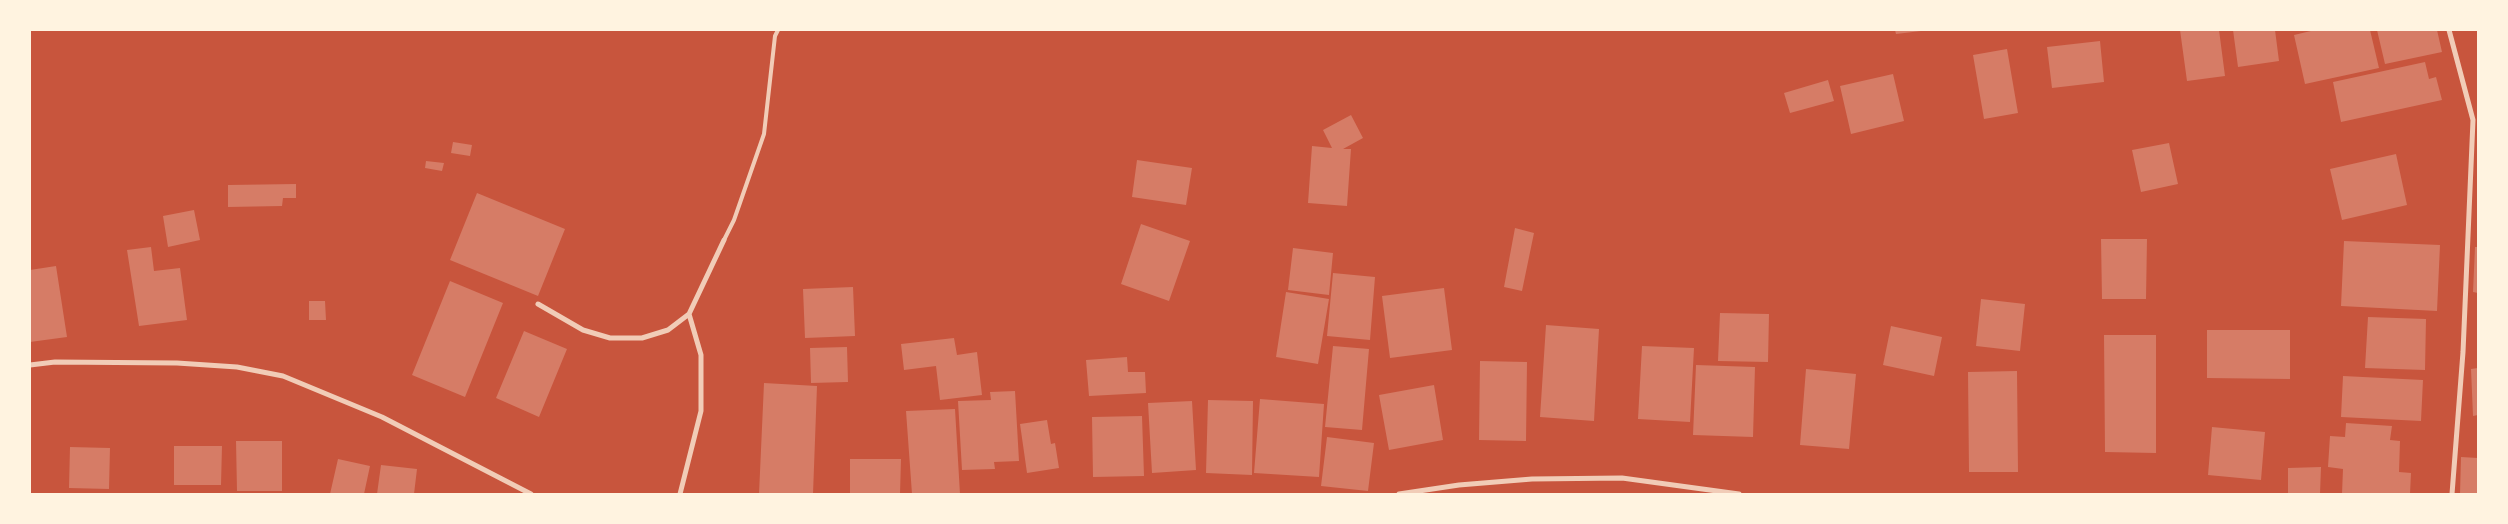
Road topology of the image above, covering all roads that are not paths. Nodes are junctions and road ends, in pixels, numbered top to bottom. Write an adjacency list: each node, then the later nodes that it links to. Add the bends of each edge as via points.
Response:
1 (778, 30): 4 (lane, via 764,134)
2 (2449, 30): 3 (street)
3 (2475, 120): 12 (street)
4 (724, 240): 6 (street)
5 (538, 304): 6 (street, via 583,330 610,338 642,338 668,330)
6 (689, 314): 9 (street, via 701,355 702,411)
7 (30, 365): 8 (street, via 55,362 177,363 237,367 283,376 382,417)
8 (531, 494)
9 (680, 494)
10 (1399, 494): 11 (street, via 1532,479 1622,478)
11 (1739, 494)
12 (2452, 494)

